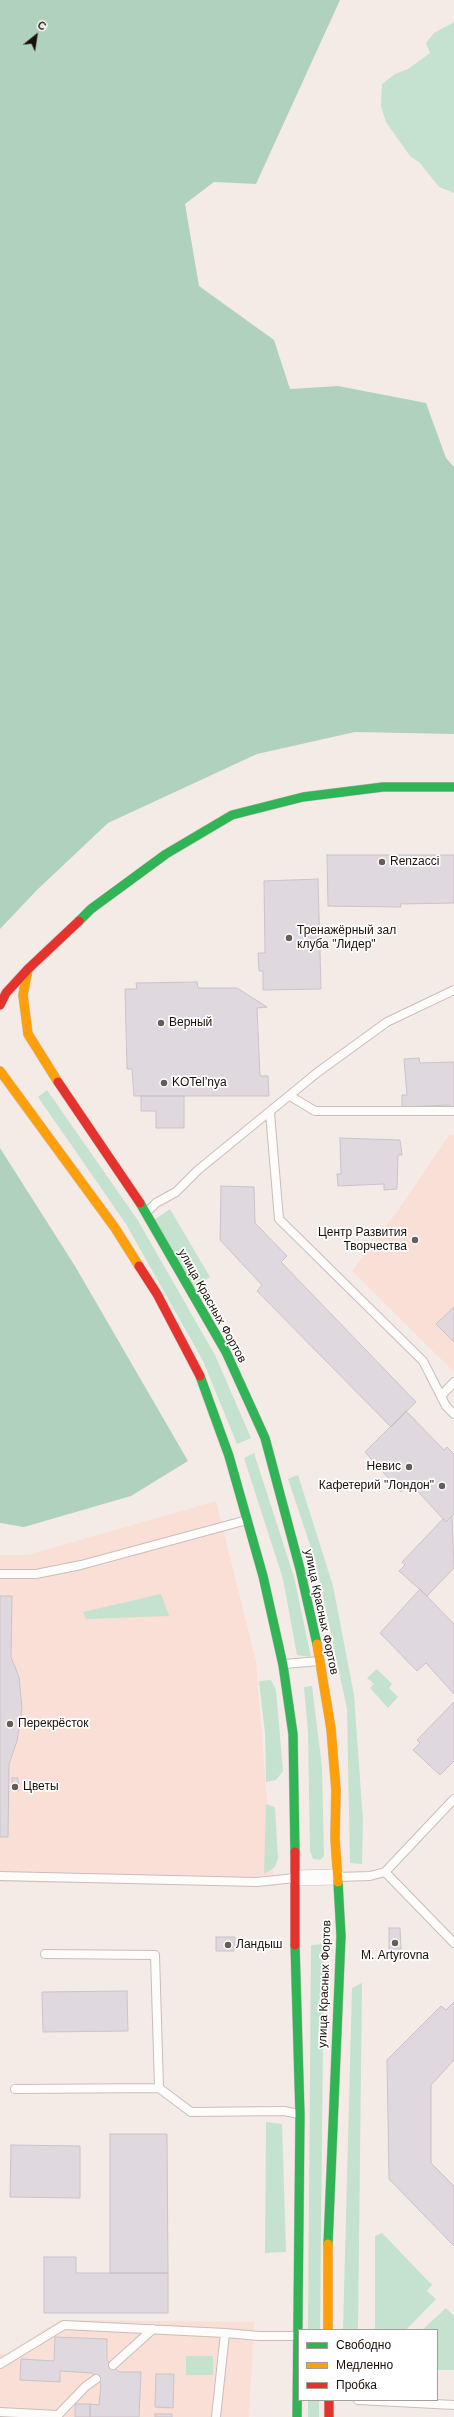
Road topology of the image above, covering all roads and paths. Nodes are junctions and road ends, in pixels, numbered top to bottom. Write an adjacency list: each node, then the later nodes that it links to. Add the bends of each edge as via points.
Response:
1 (454, 787): 2 (street, via 383,787 303,797 232,815 166,854 91,909)
2 (28, 968): 4 (street, via 6,993); 9 (street, улица Красных Фортов, via 23,995 28,1034)
3 (454, 990): 6 (lane, via 387,1022 318,1072)
4 (0, 1005)
5 (0, 1071): 13 (street, улица Красных Фортов, via 115,1228 157,1294 196,1366 229,1456)
6 (290, 1096): 7 (lane, via 315,1111); 8 (lane)
7 (454, 1111)
8 (270, 1113): 9 (lane, via 198,1170 176,1192); 11 (lane, via 279,1219 423,1361)
9 (146, 1212): 15 (street, улица Красных Фортов, via 226,1352 265,1438 300,1569)
10 (454, 1382): 11 (lane)
11 (441, 1396): 12 (lane)
12 (454, 1414)
13 (248, 1520): 14 (lane, via 80,1565 36,1574); 16 (street, улица Красных Фортов)
14 (0, 1574)
15 (321, 1661): 16 (lane); 20 (street, улица Красных Фортов, via 333,1744)
16 (283, 1664): 21 (street, улица Красных Фортов, via 293,1734)
17 (454, 1799): 18 (lane)
18 (385, 1872): 20 (lane, via 370,1876); 22 (lane)
19 (0, 1876): 21 (lane, via 257,1882)
20 (337, 1877): 21 (street); 28 (street, улица Красных Фортов, via 341,1936 328,2212)
21 (296, 1878): 26 (street, улица Красных Фортов)
22 (454, 1943)
23 (45, 1954): 24 (lane, via 154,1955)
24 (159, 2088): 25 (lane); 26 (lane, via 192,2112 284,2111)
25 (15, 2089)
26 (300, 2114): 30 (street, улица Красных Фортов)
27 (153, 2329): 29 (lane); 31 (lane, via 64,2325); 32 (lane)
28 (328, 2329)
29 (225, 2333): 30 (lane); 38 (lane)
30 (297, 2336): 39 (street, улица Красных Фортов)
31 (0, 2364)
32 (113, 2365)
33 (96, 2379): 37 (lane, via 58,2415)
34 (329, 2401): 40 (street)
35 (377, 2401): 36 (lane)
36 (454, 2405)
37 (0, 2412)
38 (216, 2417)
39 (297, 2417)
40 (329, 2417)

